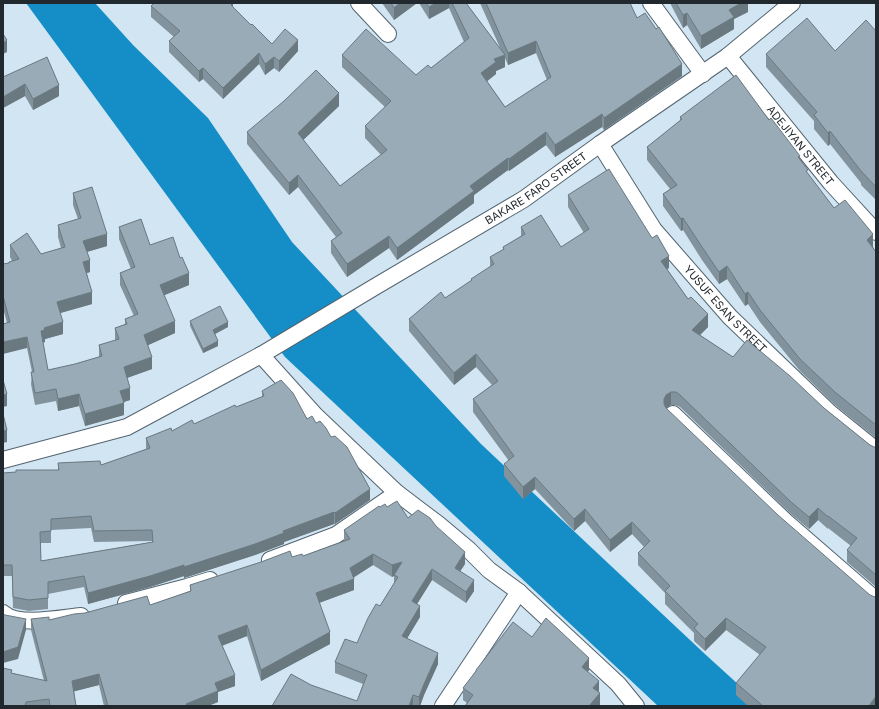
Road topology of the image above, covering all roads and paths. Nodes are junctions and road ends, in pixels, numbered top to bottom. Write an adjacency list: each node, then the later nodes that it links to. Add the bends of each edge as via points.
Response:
1 (359, 3): 4 (street)
2 (651, 3): 6 (street)
3 (792, 3): 5 (street, BAKARE FARO STREET)
4 (388, 34)
5 (728, 56): 6 (street, BAKARE FARO STREET); 8 (street, ADEJIYAN STREET, via 831,183)
6 (703, 74): 7 (street, BAKARE FARO STREET)
7 (600, 144): 9 (street, BAKARE FARO STREET, via 524,199); 11 (street, YUSUF ESAN STREET, via 654,230 730,317 830,413)
8 (876, 232)
9 (264, 354): 12 (street, BAKARE FARO STREET, via 127,427); 13 (street, via 315,414)
10 (673, 414): 17 (street, via 785,521)
11 (876, 450)
12 (3, 460)
13 (397, 493): 14 (street, via 336,535); 16 (street)
14 (258, 564)
15 (222, 576): 18 (street, via 83,615 29,621)
16 (519, 592): 19 (street); 20 (street, via 618,684)
17 (876, 600)
18 (3, 613)
19 (443, 706)
20 (636, 706)

